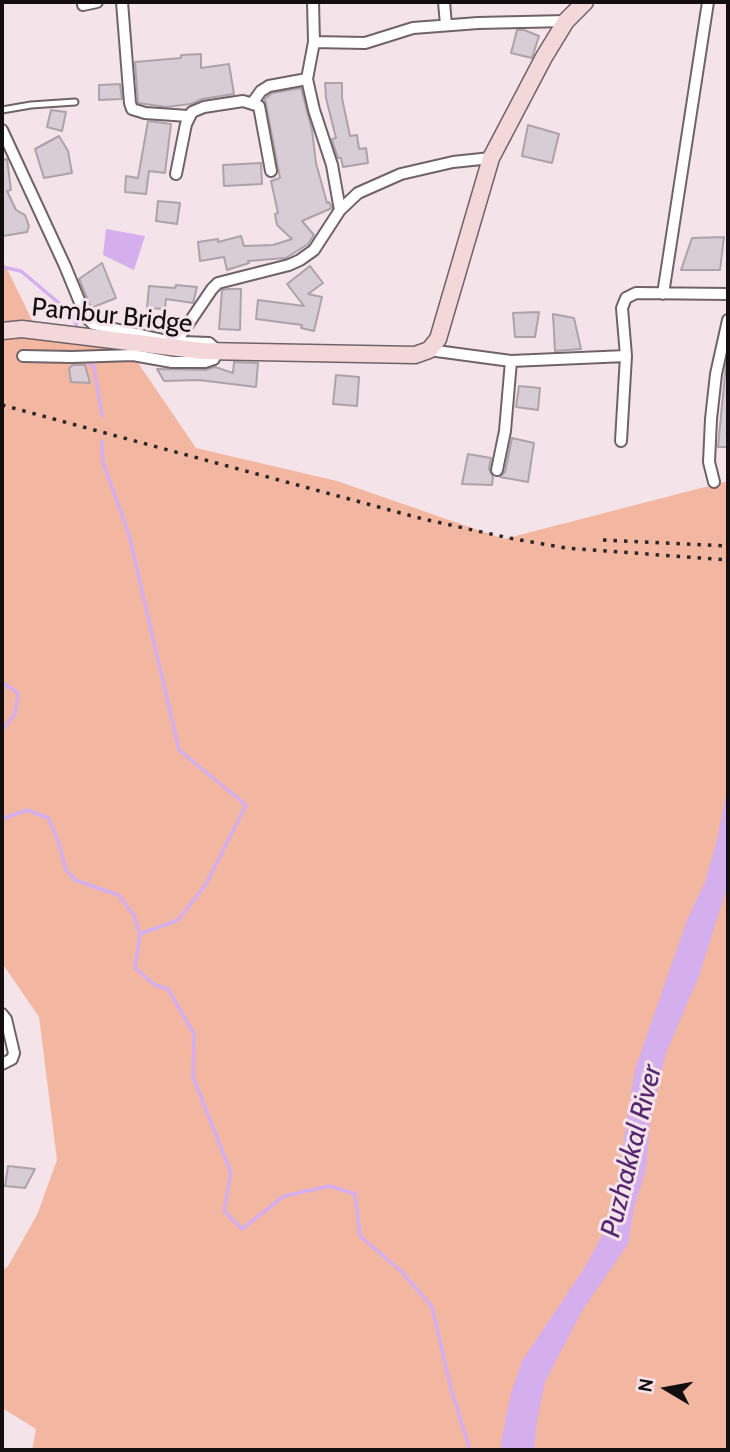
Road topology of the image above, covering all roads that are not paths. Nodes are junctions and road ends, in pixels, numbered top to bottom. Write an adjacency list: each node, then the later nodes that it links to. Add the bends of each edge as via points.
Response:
1 (97, 2): 7 (street)
2 (122, 2): 15 (street, via 132,108)
3 (313, 2): 10 (street)
4 (444, 2): 9 (street)
5 (584, 2): 8 (main road)
6 (708, 2): 21 (street)
7 (83, 5)
8 (566, 21): 9 (street); 17 (main road)
9 (446, 25): 10 (street, via 414,28 365,43)
10 (314, 42): 11 (street)
11 (307, 79): 13 (street, via 269,86); 20 (street)
12 (75, 102): 14 (lane)
13 (253, 102): 15 (street, via 204,107); 18 (street, via 261,113)
14 (2, 110)
15 (188, 116): 19 (street)
16 (2, 131): 25 (street, via 86,317 93,324)
17 (491, 158): 20 (street, via 401,174 358,193); 26 (main road, via 438,340)
18 (271, 171)
19 (176, 174)
20 (340, 210): 25 (street, via 314,250 300,260 218,283)
21 (663, 294): 22 (street); 29 (street, via 636,293 626,298 622,308)
22 (728, 294)
23 (728, 320): 33 (street, via 711,419 709,462)
24 (2, 331): 27 (main road, Pambur Bridge)
25 (176, 342): 27 (street, via 209,343)
26 (429, 350): 27 (main road, Pambur Bridge, via 415,355); 30 (street)
27 (217, 351): 28 (street, via 214,359 205,362 133,355)
28 (23, 356)
29 (625, 356): 30 (street); 31 (street)
30 (511, 360): 32 (street)
31 (621, 441)
32 (497, 470)
33 (714, 482)
34 (2, 1014): 35 (street, via 14,1053)
35 (2, 1064)

